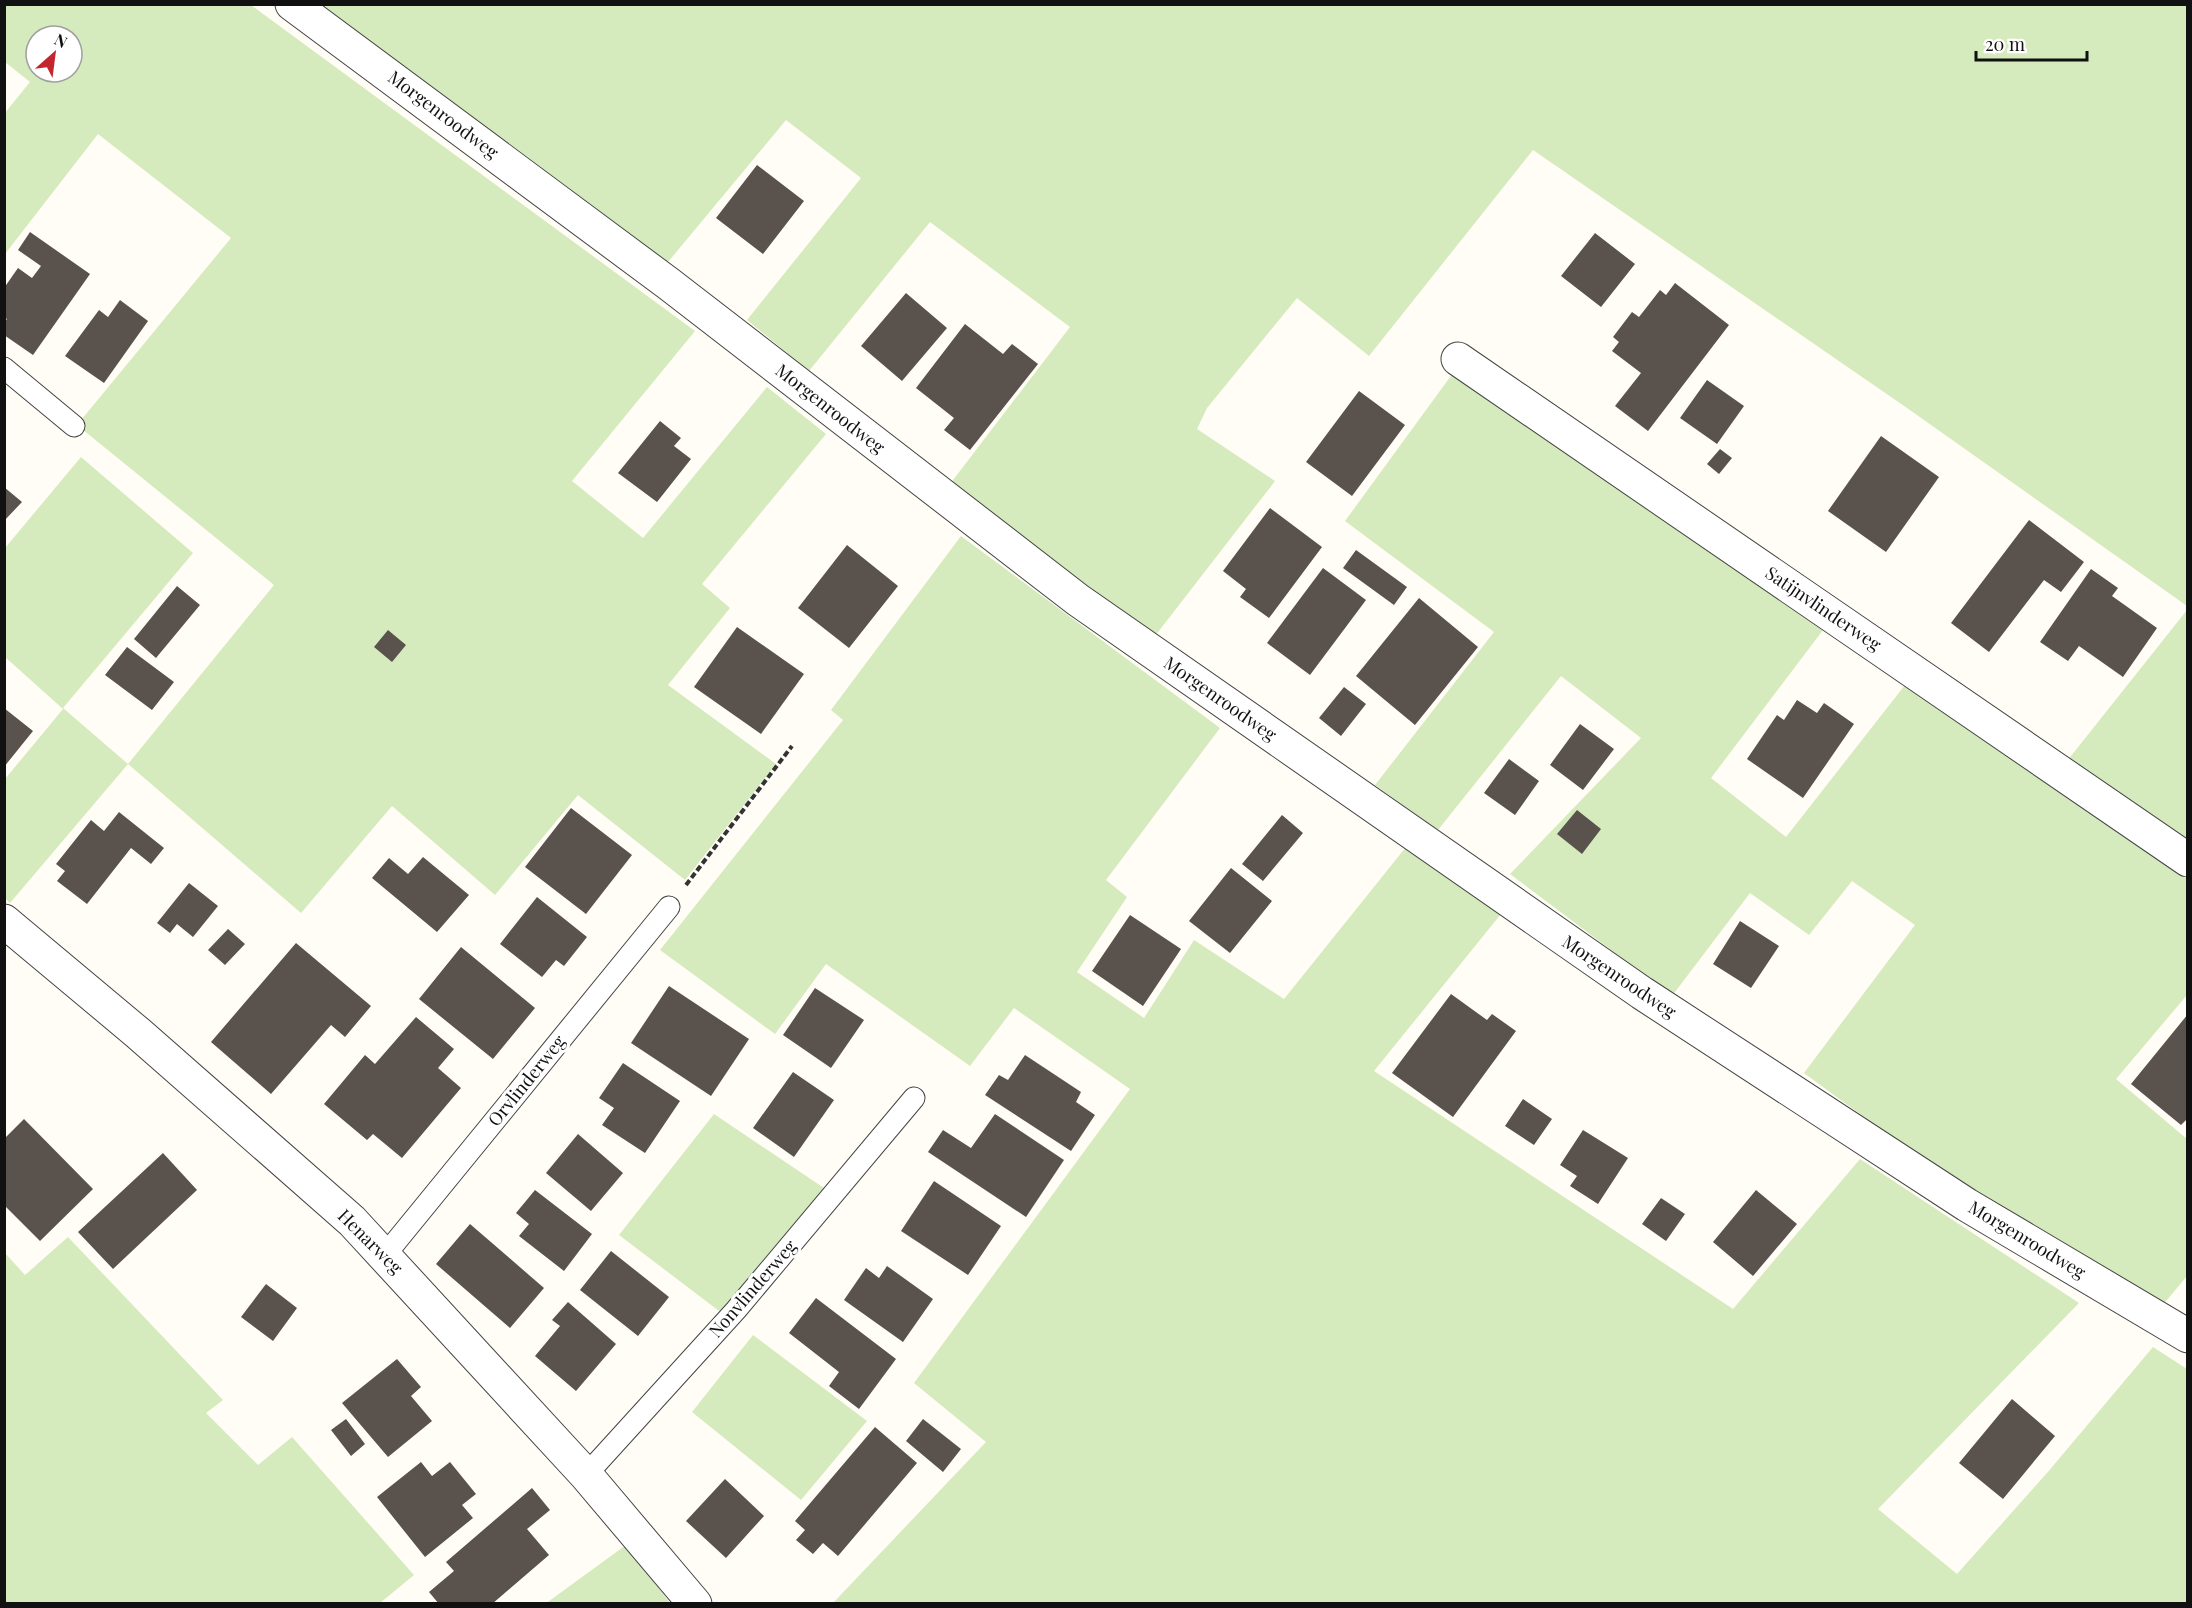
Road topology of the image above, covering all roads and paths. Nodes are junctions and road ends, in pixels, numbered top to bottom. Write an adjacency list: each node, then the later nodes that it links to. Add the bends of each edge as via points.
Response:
1 (292, 4): 11 (street, Morgenroodweg, via 669,284 1078,600 1642,993 1967,1205)
2 (1458, 359): 6 (street, Satijnvlinderweg)
3 (4, 368): 4 (lane)
4 (74, 426)
5 (792, 746): 7 (path)
6 (2187, 860)
7 (669, 907): 10 (lane, Orvlinderweg)
8 (4, 921): 10 (street, Henarweg, via 219,1104)
9 (914, 1098): 12 (lane, Nonvlinderweg, via 736,1310)
10 (385, 1255): 12 (street, Henarweg)
11 (2187, 1336)
12 (586, 1475): 13 (street, Henarweg)
13 (695, 1604)

